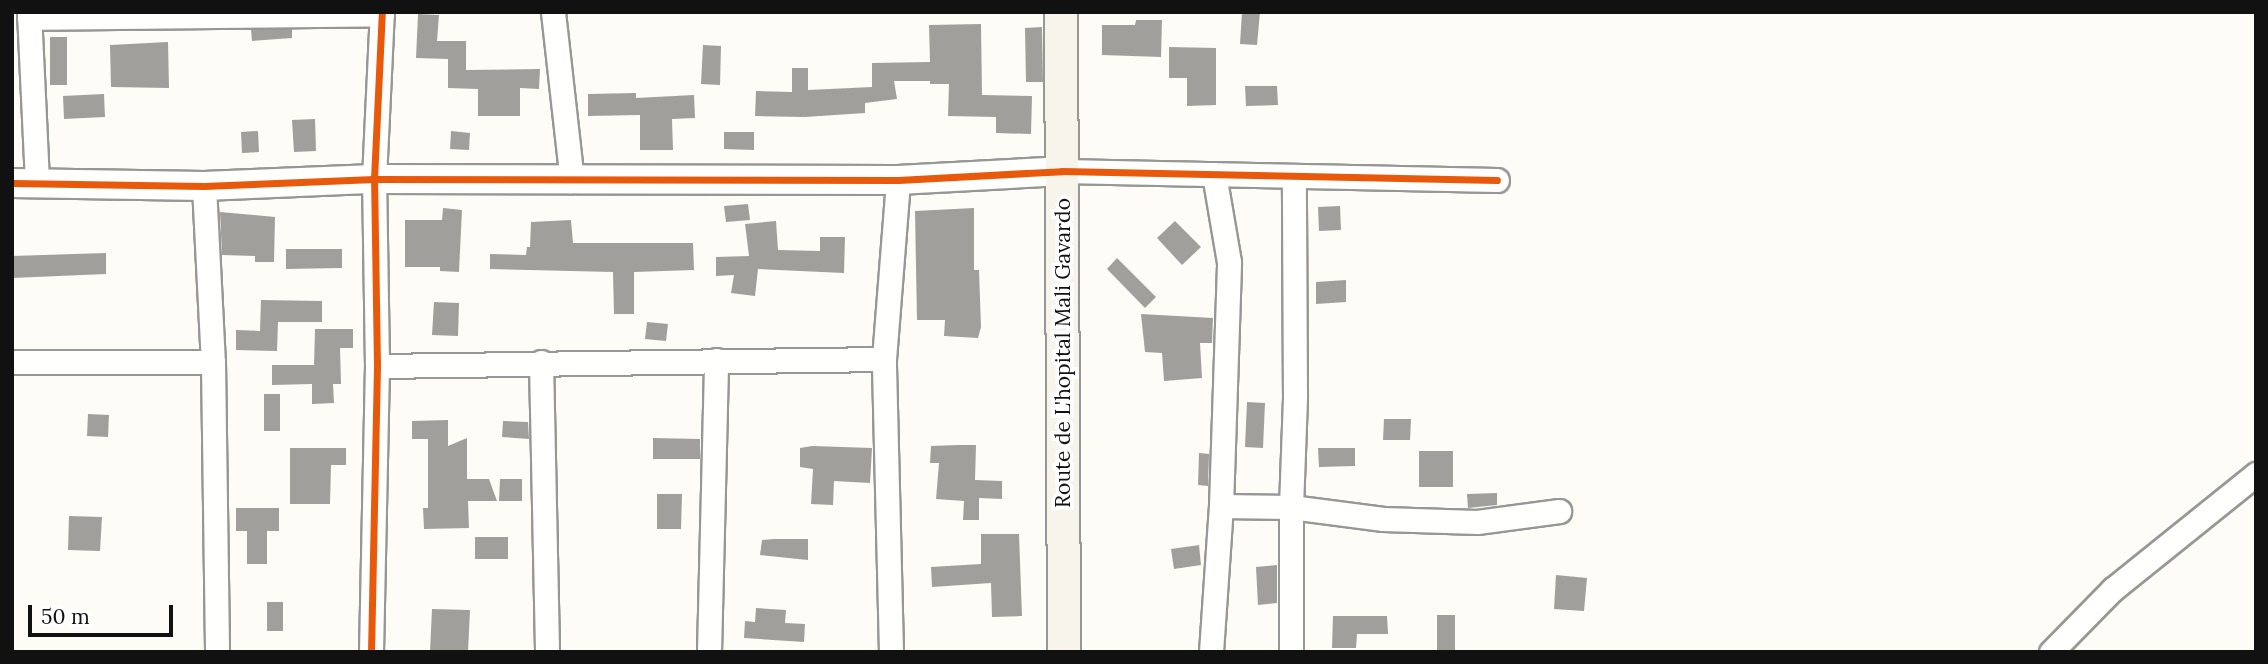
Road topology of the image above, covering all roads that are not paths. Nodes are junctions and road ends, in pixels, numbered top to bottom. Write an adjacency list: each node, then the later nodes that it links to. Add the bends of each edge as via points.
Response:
1 (553, 12): 12 (street)
2 (1061, 12): 6 (main road, Route de L'hopital Mali Gavardo)
3 (200, 13): 4 (street); 5 (street)
4 (382, 13): 9 (street)
5 (29, 15): 13 (street)
6 (1062, 171): 7 (street); 10 (street); 30 (main road, Route de L'hopital Mali Gavardo)
7 (1214, 174): 8 (street); 22 (street, via 1229,262)
8 (1294, 176): 11 (street); 23 (street)
9 (374, 179): 12 (street); 14 (street); 20 (street)
10 (898, 180): 12 (street); 15 (street)
11 (1497, 180)
12 (572, 181)
13 (25, 183): 14 (street)
14 (204, 186): 18 (street)
15 (884, 359): 16 (street); 29 (street)
16 (716, 360): 19 (street); 28 (street)
17 (12, 362): 18 (street)
18 (213, 362): 25 (street)
19 (541, 362): 20 (street); 27 (street)
20 (377, 366): 26 (street)
21 (2256, 474): 33 (street, via 2113,589)
22 (1221, 506): 23 (street); 31 (street)
23 (1291, 507): 24 (street, via 1383,519 1477,522); 32 (street)
24 (1559, 511)
25 (217, 652)
26 (371, 652)
27 (547, 652)
28 (709, 652)
29 (891, 652)
30 (1064, 652)
31 (1211, 652)
32 (1291, 652)
33 (2051, 652)

